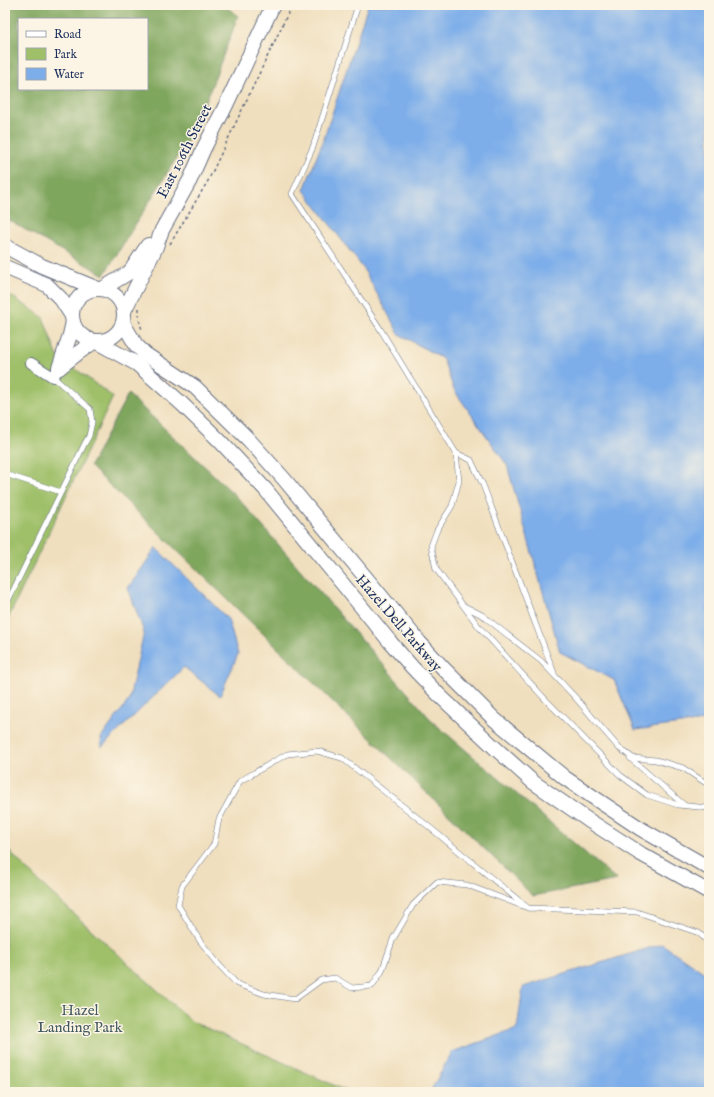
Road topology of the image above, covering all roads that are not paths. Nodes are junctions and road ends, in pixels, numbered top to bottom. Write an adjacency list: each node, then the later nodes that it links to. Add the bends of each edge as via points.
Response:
1 (273, 5): 3 (main road, East 106th Street, via 190,180)
2 (358, 5): 12 (lane, via 313,147 292,194 380,327)
3 (162, 230): 6 (main road, via 130,272); 7 (main road, East 106th Street)
4 (5, 246): 6 (main road, via 42,266)
5 (5, 267): 8 (main road, via 47,285 61,299)
6 (100, 289): 7 (main road, via 114,294 119,299); 8 (main road, via 87,292 78,299 73,310)
7 (123, 317): 9 (main road, via 119,331 112,337); 22 (main road, Hazel Dell Parkway, via 130,338 136,345 145,354 195,387 249,440 420,643 494,719 565,778 641,829)
8 (73, 319): 9 (main road, via 79,333); 11 (main road, via 70,335)
9 (95, 341): 11 (main road); 23 (main road, Hazel Dell Parkway, via 137,364 220,441 269,494 412,667 453,709 533,782 641,854)
10 (31, 362): 11 (street)
11 (56, 372): 14 (lane, via 90,409 92,422 88,436)
12 (456, 453): 15 (lane, via 459,481 452,506 436,530 431,546 436,569); 17 (lane, via 471,460 483,485)
13 (5, 474): 14 (lane)
14 (61, 492): 16 (lane)
15 (462, 605): 17 (lane, via 482,615 541,661); 20 (lane, via 479,627 620,775 647,795)
16 (5, 607)
17 (555, 676): 18 (lane)
18 (619, 748): 19 (lane, via 633,758 656,760 683,768); 20 (lane)
19 (709, 785)
20 (685, 805): 21 (lane)
21 (709, 808)
22 (709, 868)
23 (709, 892)
24 (528, 908): 24 (lane, via 466,885 437,882 413,905 393,939 382,971 372,986 352,988 335,978 321,980 295,999 264,994 237,984 200,941 178,906 182,886 214,844 219,819 240,781 288,754 317,751 342,758); 25 (lane, via 637,912 700,933)
25 (709, 941)

